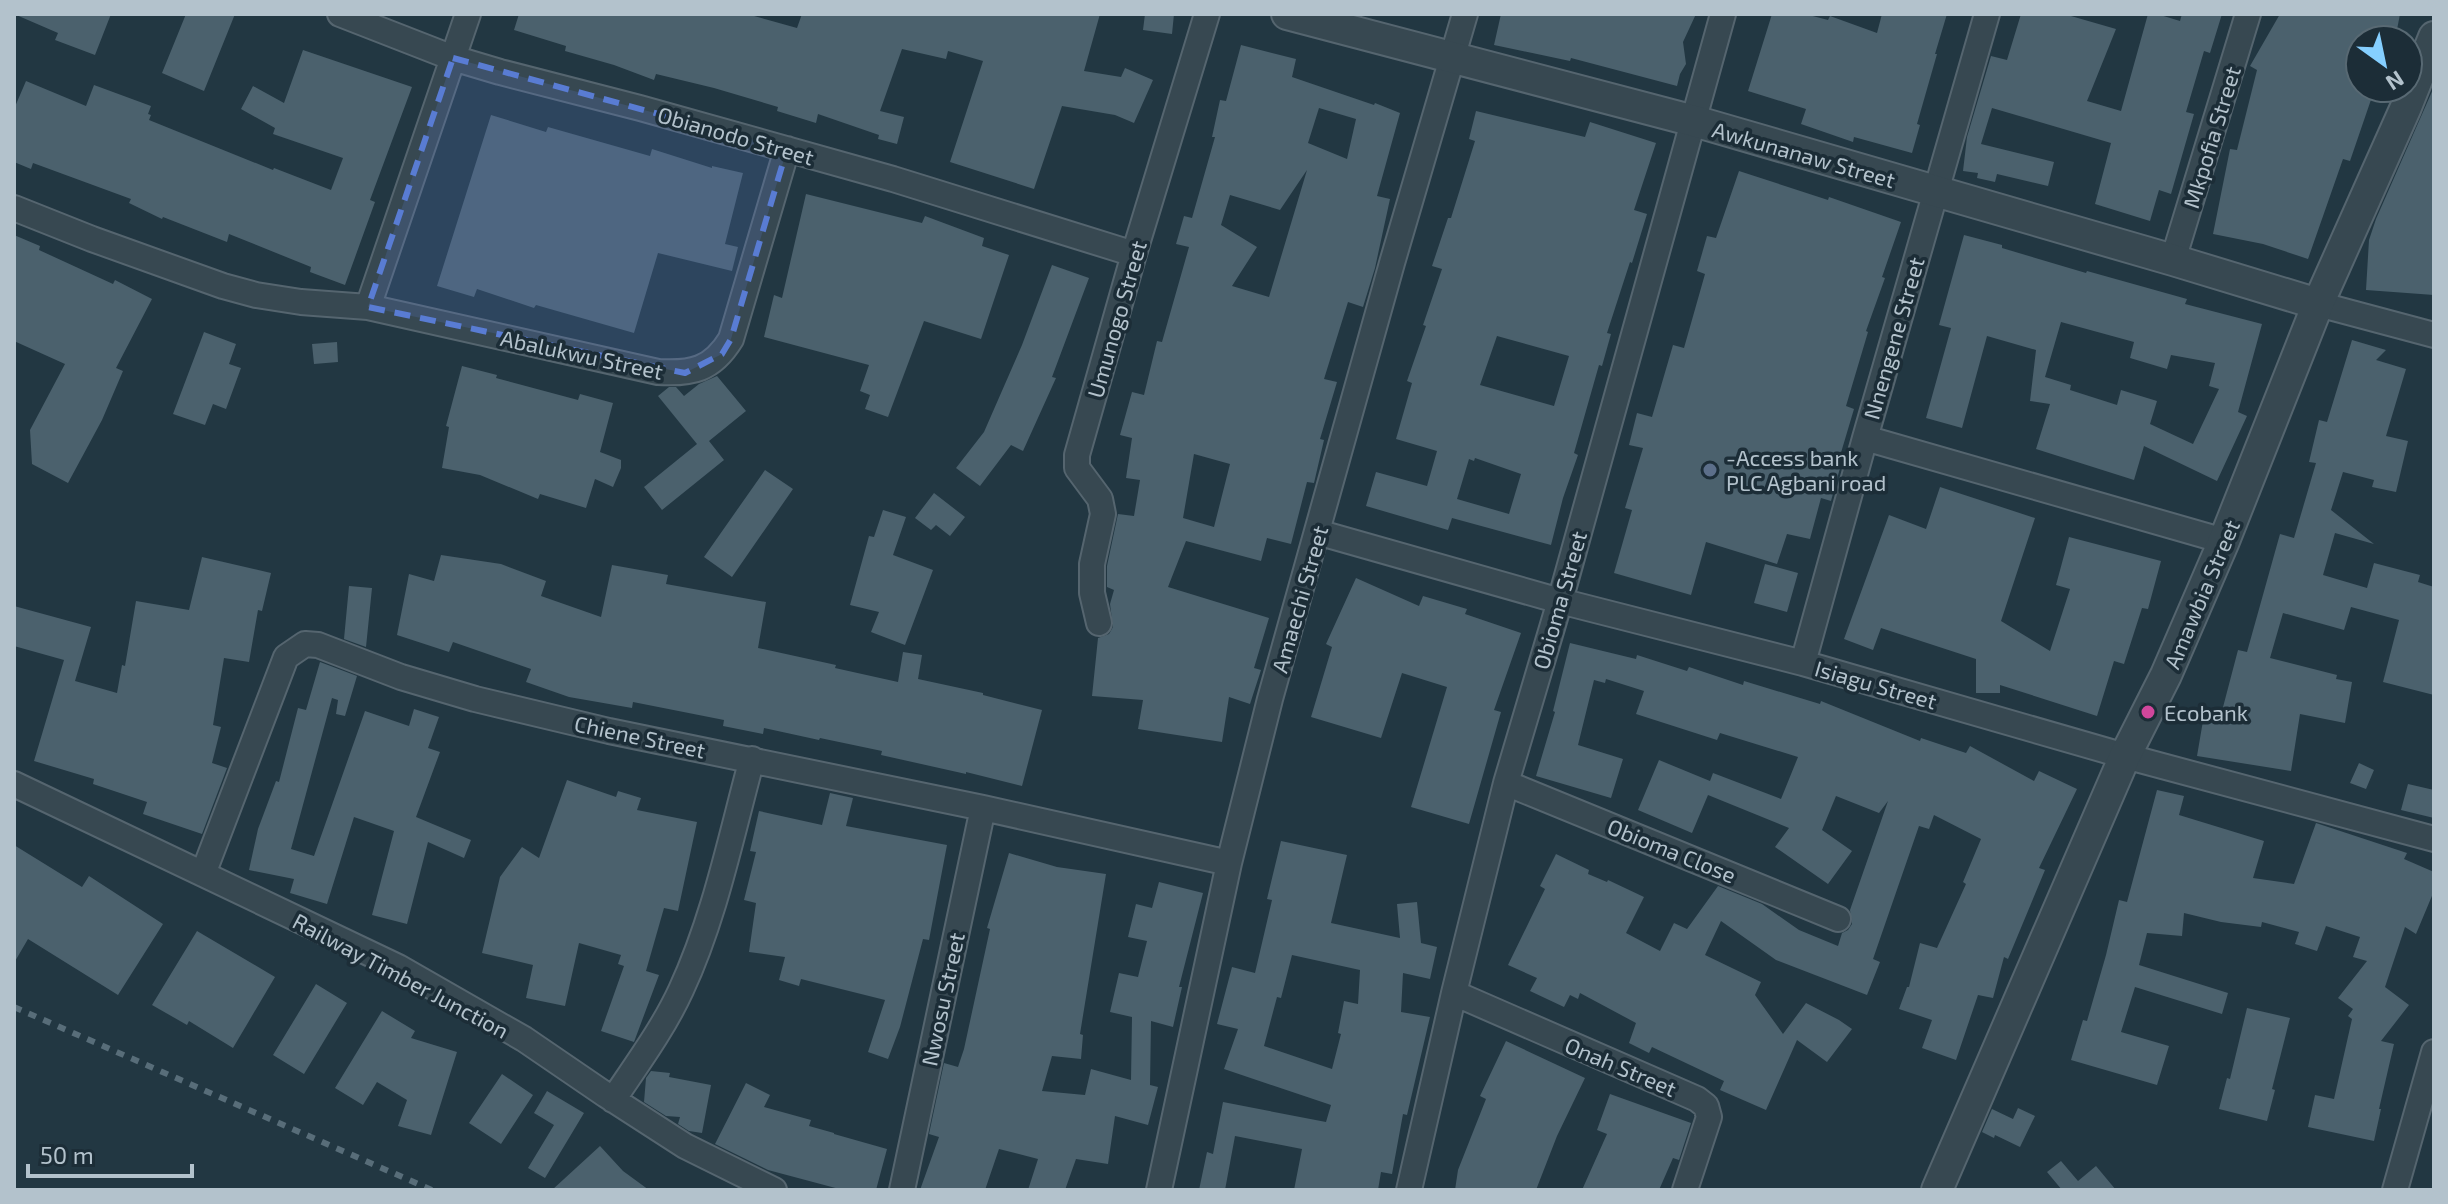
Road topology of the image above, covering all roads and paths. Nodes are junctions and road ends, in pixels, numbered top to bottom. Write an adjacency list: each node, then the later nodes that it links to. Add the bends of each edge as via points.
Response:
1 (340, 14): 10 (street, Obianodo Street)
2 (468, 14): 10 (street)
3 (1207, 14): 16 (street, Umunogo Street)
4 (1287, 14): 11 (street, Awkunanaw Street)
5 (1465, 14): 11 (street, Amaechi Street)
6 (1723, 14): 12 (street, Obioma Street)
7 (1987, 14): 14 (street, Nnengene Street)
8 (2248, 14): 17 (street, Mkpofia Street)
9 (2434, 37): 18 (street, Amawbia Street)
10 (453, 58): 13 (street, Obianodo Street); 19 (street)
11 (1453, 59): 12 (street, Awkunanaw Street); 22 (street, Amaechi Street)
12 (1694, 121): 14 (street, Awkunanaw Street); 24 (street, Obioma Street)
13 (787, 149): 16 (street, Obianodo Street); 19 (street, Abalukwu Street, via 731,339 722,354 698,369 658,372)
14 (1935, 193): 17 (street, Awkunanaw Street); 21 (street, Nnengene Street)
15 (14, 208): 19 (street, Abalukwu Street, via 223,286 301,302)
16 (1134, 254): 25 (street, Umunogo Street, via 1077,455 1077,468 1100,499 1103,514 1092,564)
17 (2173, 260): 18 (street, Awkunanaw Street)
18 (2318, 304): 20 (street); 23 (street, Amawbia Street)
19 (368, 307)
20 (2434, 335)
21 (1865, 438): 23 (street); 26 (street, Nnengene Street)
22 (1317, 532): 24 (street, Isiagu Street); 33 (street, Amaechi Street)
23 (2224, 541): 27 (street, Amawbia Street)
24 (1560, 601): 26 (street, Isiagu Street); 29 (street, Obioma Street)
25 (1099, 623)
26 (1803, 663): 27 (street, Isiagu Street)
27 (2125, 756): 32 (street, Isiagu Street); 44 (street, Amawbia Street)
28 (752, 759): 31 (street, Chiene Street); 34 (street, Chiene Street, via 475,699 305,644 286,657); 38 (street, via 716,896 681,992)
29 (1506, 783): 35 (street, Obioma Close); 36 (street, Obioma Street)
30 (14, 784): 34 (street, Railway Timber Junction)
31 (983, 808): 33 (street, Chiene Street); 40 (street, Nwosu Street)
32 (2434, 839)
33 (1229, 863): 41 (street, Amaechi Street)
34 (203, 874): 38 (street, Railway Timber Junction, via 398,967 524,1039)
35 (1838, 919)
36 (1454, 993): 42 (street, Obioma Street); 43 (street, Onah Street, via 1706,1106 1709,1117)
37 (2434, 1052): 45 (street)
38 (613, 1100): 39 (street, Railway Timber Junction, via 685,1146)
39 (774, 1190)
40 (902, 1190)
41 (1159, 1190)
42 (1409, 1190)
43 (1685, 1190)
44 (1937, 1190)
45 (2395, 1190)

